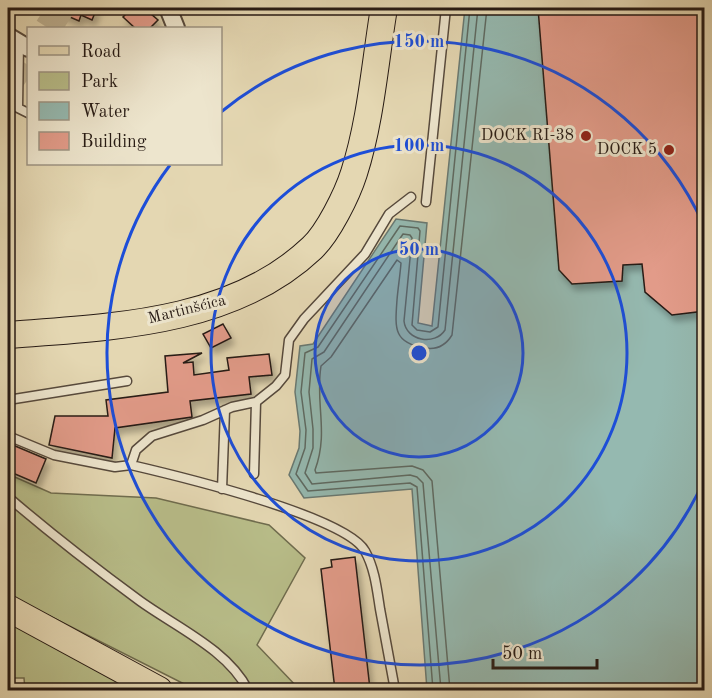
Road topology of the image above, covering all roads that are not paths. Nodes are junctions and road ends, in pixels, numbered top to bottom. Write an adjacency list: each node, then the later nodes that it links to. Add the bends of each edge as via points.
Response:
1 (168, 8): 4 (street)
2 (384, 8): 11 (main road, Martinšćica, via 365,131 354,174 339,208 314,247 276,277 225,302 135,323)
3 (446, 8): 10 (lane)
4 (176, 27)
5 (18, 42): 8 (lane, via 18,108)
6 (8, 64): 7 (lane)
7 (8, 70)
8 (27, 112)
9 (411, 197): 14 (lane, via 389,214 365,254 289,340 285,375)
10 (426, 202)
11 (8, 334)
12 (127, 381): 13 (lane)
13 (8, 400)
14 (256, 402): 15 (lane); 18 (lane)
15 (225, 410): 17 (lane, via 152,436 136,450); 19 (lane)
16 (8, 436): 17 (lane, via 54,455 115,467)
17 (130, 465): 19 (lane)
18 (254, 474)
19 (222, 489): 24 (lane, via 315,518 361,544 376,582)
20 (8, 497): 23 (lane, via 117,584 225,661)
21 (8, 609): 22 (main road)
22 (159, 690)
23 (248, 690)
24 (395, 690)

